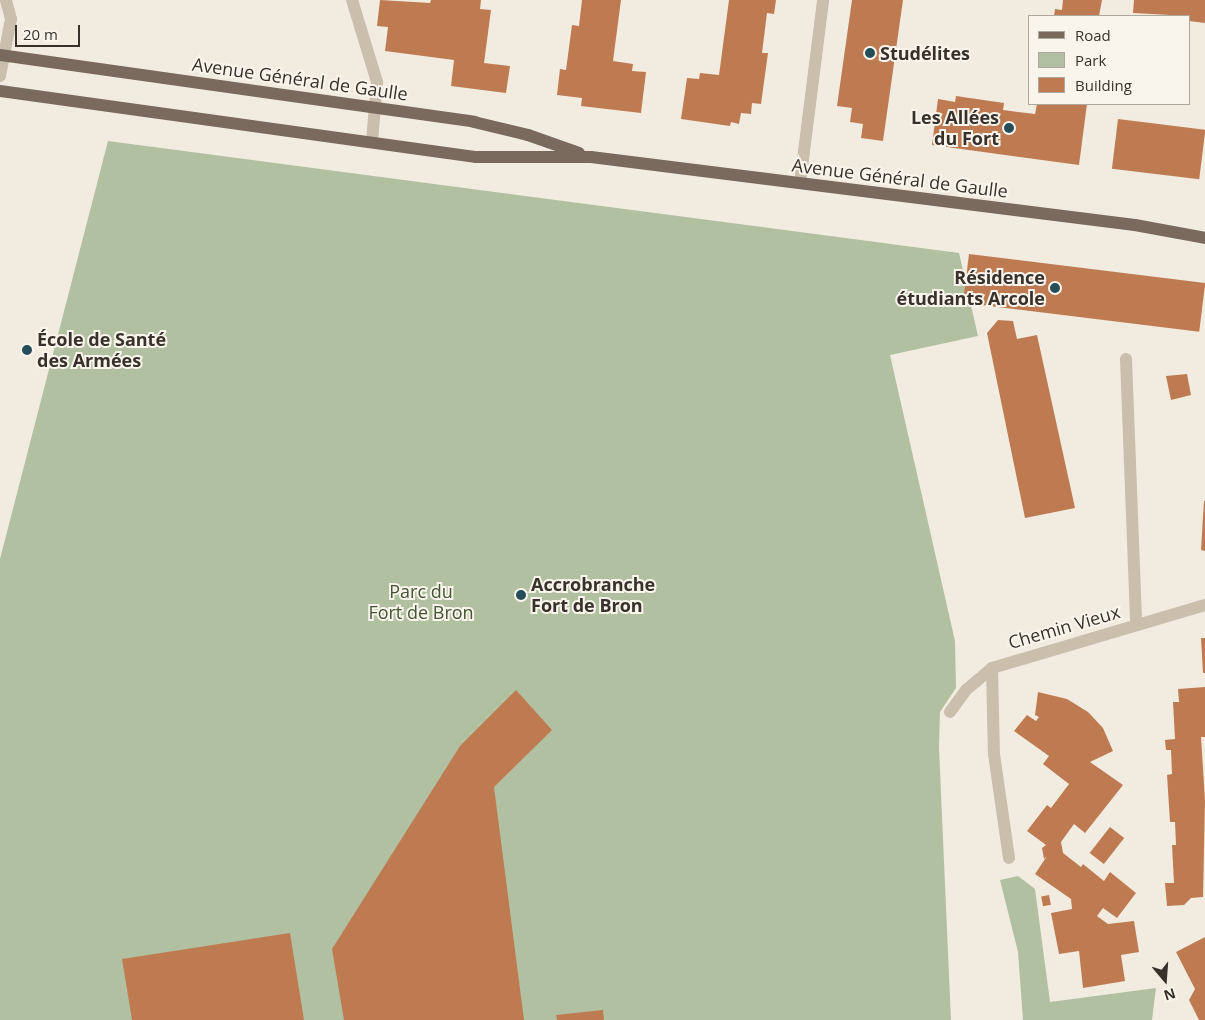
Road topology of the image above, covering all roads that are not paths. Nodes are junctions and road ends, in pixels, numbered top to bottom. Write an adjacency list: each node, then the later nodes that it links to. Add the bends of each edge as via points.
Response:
1 (6, 0): 4 (street, via 11,19)
2 (352, 0): 7 (street, via 377,82)
3 (823, 0): 10 (street)
4 (2, 56): 5 (street); 7 (main road, Avenue Général de Gaulle)
5 (0, 76)
6 (0, 92): 8 (main road, Avenue Général de Gaulle)
7 (375, 106): 8 (street); 9 (main road, Avenue Général de Gaulle, via 474,122 528,135)
8 (372, 141): 9 (main road, Avenue Général de Gaulle, via 476,157)
9 (591, 157): 10 (main road, Avenue Général de Gaulle)
10 (800, 183): 11 (main road, Avenue Général de Gaulle, via 1135,225)
11 (1205, 238)
12 (1126, 359): 14 (street)
13 (1205, 605): 14 (street, Chemin Vieux)
14 (1136, 625): 15 (street, Chemin Vieux)
15 (992, 668): 16 (street, Chemin Vieux, via 966,690); 17 (street, via 994,754)
16 (950, 712)
17 (1009, 858)

